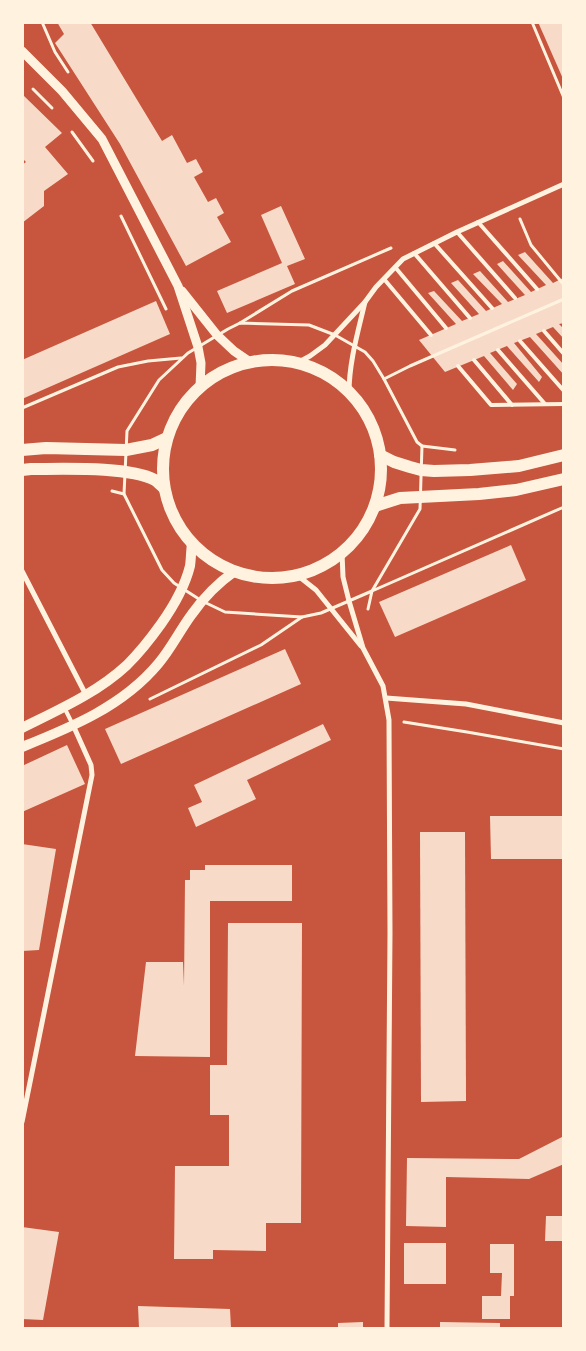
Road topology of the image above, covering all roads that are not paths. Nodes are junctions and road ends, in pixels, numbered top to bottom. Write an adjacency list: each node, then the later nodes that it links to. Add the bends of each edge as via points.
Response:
1 (22, 51): 9 (street, via 62,91 102,139)
2 (564, 184): 3 (street)
3 (478, 222): 4 (street); 10 (lane)
4 (458, 232): 5 (street); 11 (lane)
5 (434, 243): 6 (street); 13 (lane)
6 (414, 253): 7 (street); 14 (lane)
7 (395, 267): 8 (street); 15 (lane)
8 (384, 279): 12 (street); 17 (lane)
9 (178, 286): 22 (street, via 217,336); 25 (street, via 198,347)
10 (537, 289)
11 (515, 298)
12 (365, 302): 23 (street, via 325,345); 27 (street, via 349,377)
13 (492, 308)
14 (470, 318)
15 (446, 328)
16 (544, 331): 20 (lane)
17 (432, 335)
18 (520, 341): 26 (lane)
19 (498, 350): 28 (lane)
20 (564, 354)
21 (474, 360): 30 (lane)
22 (250, 362): 23 (main road, via 276,360); 25 (main road, via 228,369)
23 (297, 363): 27 (main road, via 327,375)
24 (458, 366): 30 (lane, via 491,405)
25 (200, 387): 31 (main road, via 176,416)
26 (564, 391)
27 (349, 393): 33 (main road, via 371,423)
28 (545, 404): 29 (lane); 30 (lane)
29 (564, 404)
30 (512, 405)
31 (167, 438): 32 (main road, via 152,445 126,450); 37 (main road, via 162,463)
32 (22, 450)
33 (380, 455): 34 (main road, via 394,462 434,471 518,466); 38 (main road, via 380,487)
34 (564, 455)
35 (22, 470): 37 (main road, via 125,473 155,480)
36 (564, 479): 38 (main road, via 510,491 400,498)
37 (164, 488): 39 (main road, via 170,510)
38 (375, 506): 40 (main road, via 361,533)
39 (192, 543): 42 (main road, via 213,562); 45 (main road, via 186,580 167,616 138,653)
40 (342, 553): 43 (main road, via 325,565); 44 (street, via 343,577)
41 (22, 571): 45 (street)
42 (235, 571): 43 (main road, via 272,578); 49 (main road, via 202,601 168,652 144,680 128,694)
43 (297, 575): 44 (street, via 316,590)
44 (363, 648): 46 (street)
45 (86, 695): 47 (main road)
46 (386, 698): 48 (street, via 466,704); 53 (street, via 389,720 390,933)
47 (64, 708): 49 (lane); 50 (main road)
48 (564, 723)
49 (73, 725): 51 (main road); 52 (street, via 91,765 92,775)
50 (22, 728)
51 (22, 747)
52 (22, 1122)
53 (387, 1328)

